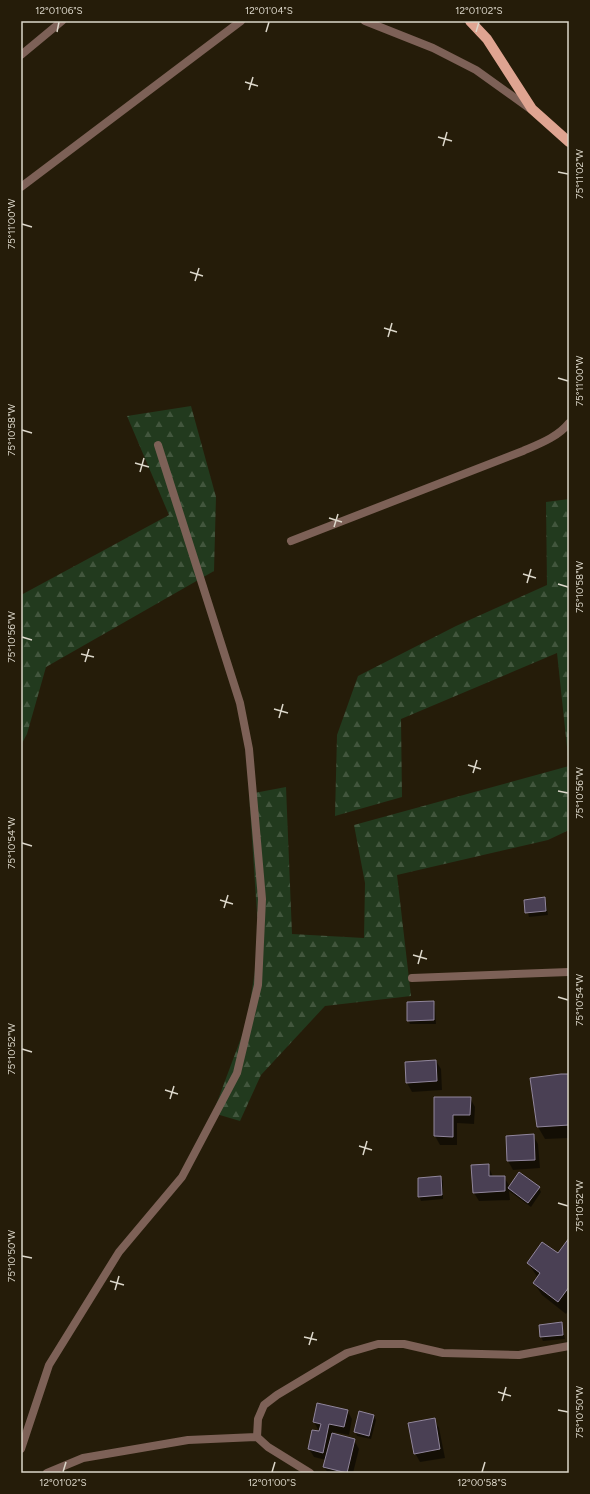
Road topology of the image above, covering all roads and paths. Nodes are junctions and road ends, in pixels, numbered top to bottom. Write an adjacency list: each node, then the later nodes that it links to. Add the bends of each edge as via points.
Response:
1 (62, 21): 5 (street)
2 (241, 21): 8 (street)
3 (364, 21): 6 (street, via 433,48 476,70)
4 (470, 21): 6 (main road, via 487,39)
5 (21, 55)
6 (532, 110): 7 (main road)
7 (569, 142)
8 (21, 187)
9 (569, 423): 11 (street, via 564,430 523,451)
10 (158, 445): 16 (street, via 240,703 249,749 262,899 258,985 237,1073 182,1176 120,1252 49,1365)
11 (291, 541)
12 (569, 972): 13 (street)
13 (412, 978)
14 (569, 1346): 15 (street, via 519,1355 443,1353 404,1344 378,1344 347,1352 264,1405 258,1419)
15 (257, 1437): 17 (street, via 188,1440 83,1458); 18 (street, via 268,1447)
16 (21, 1449)
17 (47, 1473)
18 (310, 1473)

